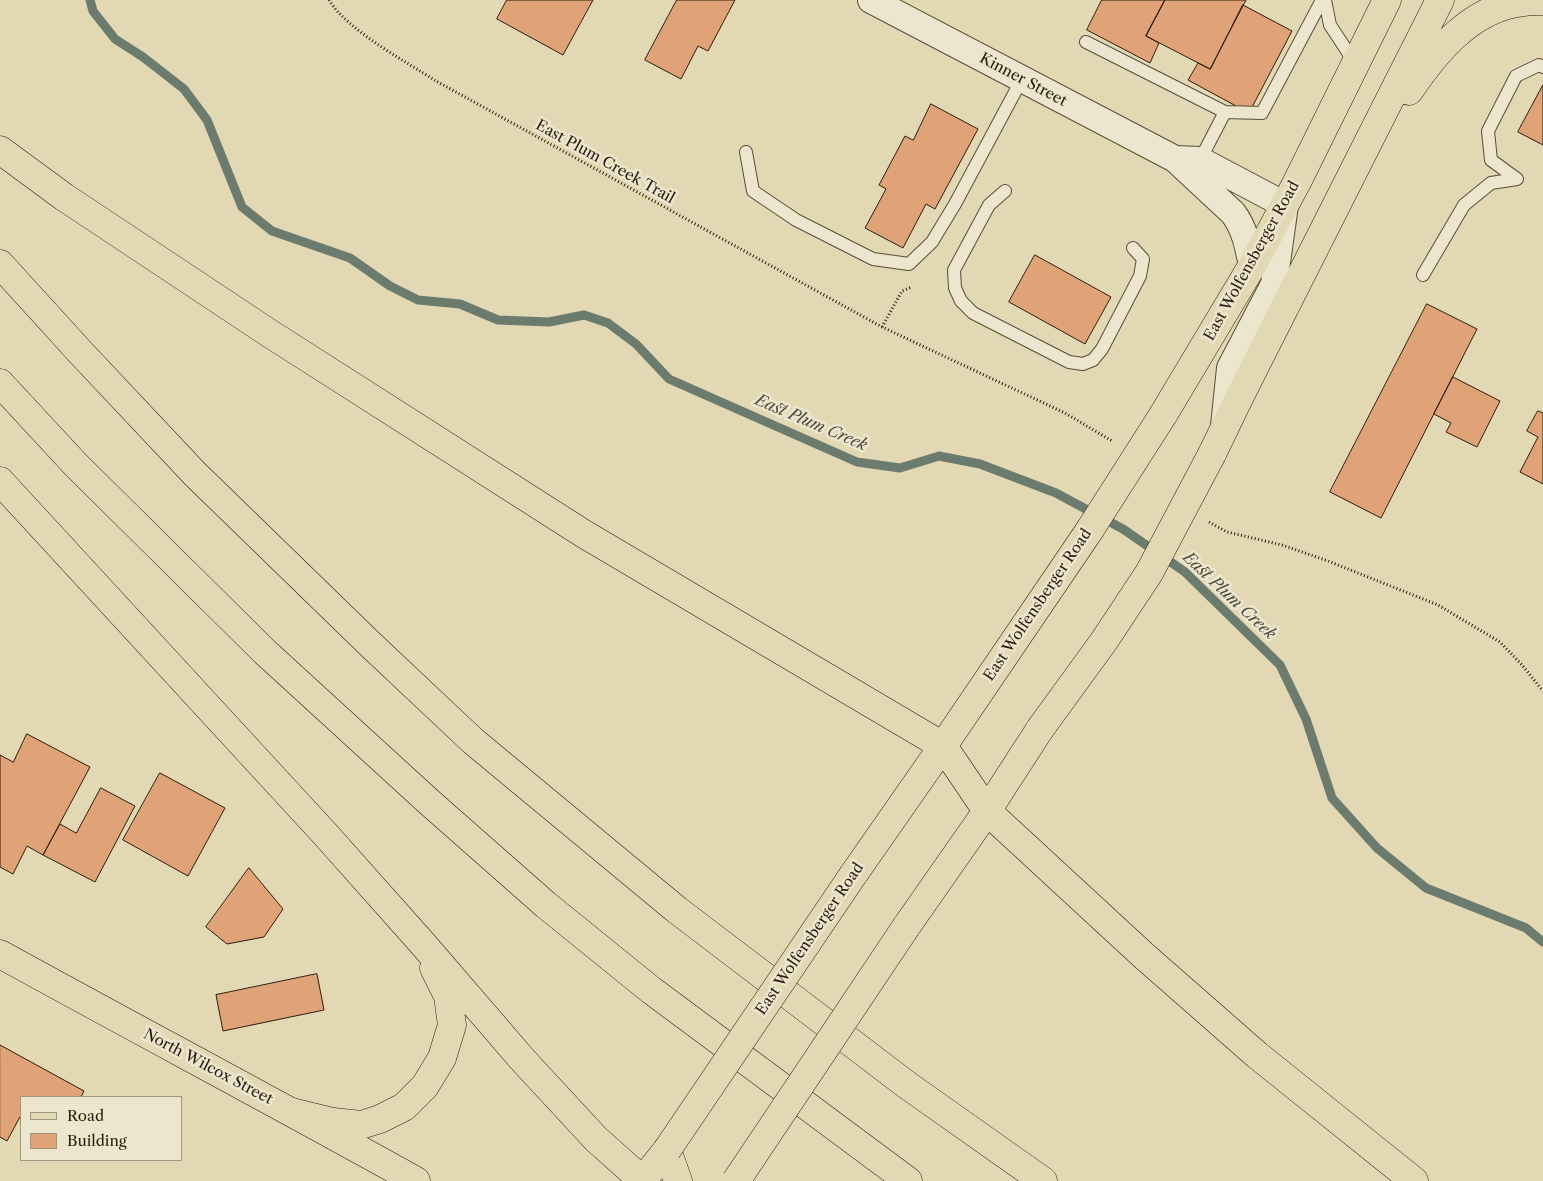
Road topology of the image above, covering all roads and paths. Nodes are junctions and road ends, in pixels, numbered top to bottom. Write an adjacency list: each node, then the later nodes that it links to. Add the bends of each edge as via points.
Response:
1 (329, 0): 22 (path, East Plum Creek Trail, via 346,21 436,81)
2 (872, 0): 10 (street, Kinner Street)
3 (1324, 0): 8 (lane, via 1330,25); 11 (lane, via 1262,113)
4 (1387, 0): 8 (main road, East Wolfensberger Road)
5 (1440, 0): 15 (main road)
6 (1543, 1): 15 (main road, via 1500,7 1460,30 1415,82)
7 (1086, 42): 11 (lane)
8 (1355, 63): 17 (main road, East Wolfensberger Road)
9 (1543, 67): 21 (lane, via 1539,65 1516,76 1488,131 1491,160 1517,179 1491,183 1464,205)
10 (1022, 80): 13 (lane, via 937,234 909,264 873,259 796,220 753,191); 14 (street, Kinner Street)
11 (1225, 112): 14 (lane)
12 (0, 150): 26 (main road, via 64,197 269,333 584,534)
13 (746, 152)
14 (1188, 159): 17 (street, Kinner Street); 20 (street, Kinner Street, via 1239,221)
15 (1354, 170): 24 (main road)
16 (1005, 191): 18 (lane, via 989,205 954,270 955,288 961,301 973,313 1070,362 1083,364 1093,360 1102,349 1140,276 1143,259)
17 (1285, 205): 20 (main road, East Wolfensberger Road); 24 (street, via 1274,284 1230,368)
18 (1133, 248)
19 (0, 264): 37 (main road, via 195,474 473,741 677,910 907,1085)
20 (1252, 266): 26 (main road, East Wolfensberger Road, bridge, via 1089,531)
21 (1423, 275)
22 (882, 327)
23 (0, 383): 36 (main road, via 76,465 265,652 442,814 546,905 651,990)
24 (1224, 430): 27 (main road, bridge, via 1149,573)
25 (0, 481): 28 (main road)
26 (943, 746): 27 (main road); 31 (main road, East Wolfensberger Road, bridge)
27 (987, 811): 35 (main road, bridge); 38 (main road, via 1142,955 1257,1055)
28 (423, 944): 30 (main road, via 448,996 452,1025 442,1058 425,1086 404,1107 360,1125); 33 (main road, via 589,1132)
29 (0, 954): 30 (main road, North Wilcox Street)
30 (292, 1112): 32 (main road, North Wilcox Street)
31 (667, 1150): 33 (main road, East Wolfensberger Road); 34 (main road)
32 (416, 1181)
33 (642, 1181)
34 (678, 1181)
35 (736, 1181)
36 (908, 1181)
37 (1044, 1181)
38 (1414, 1181)

